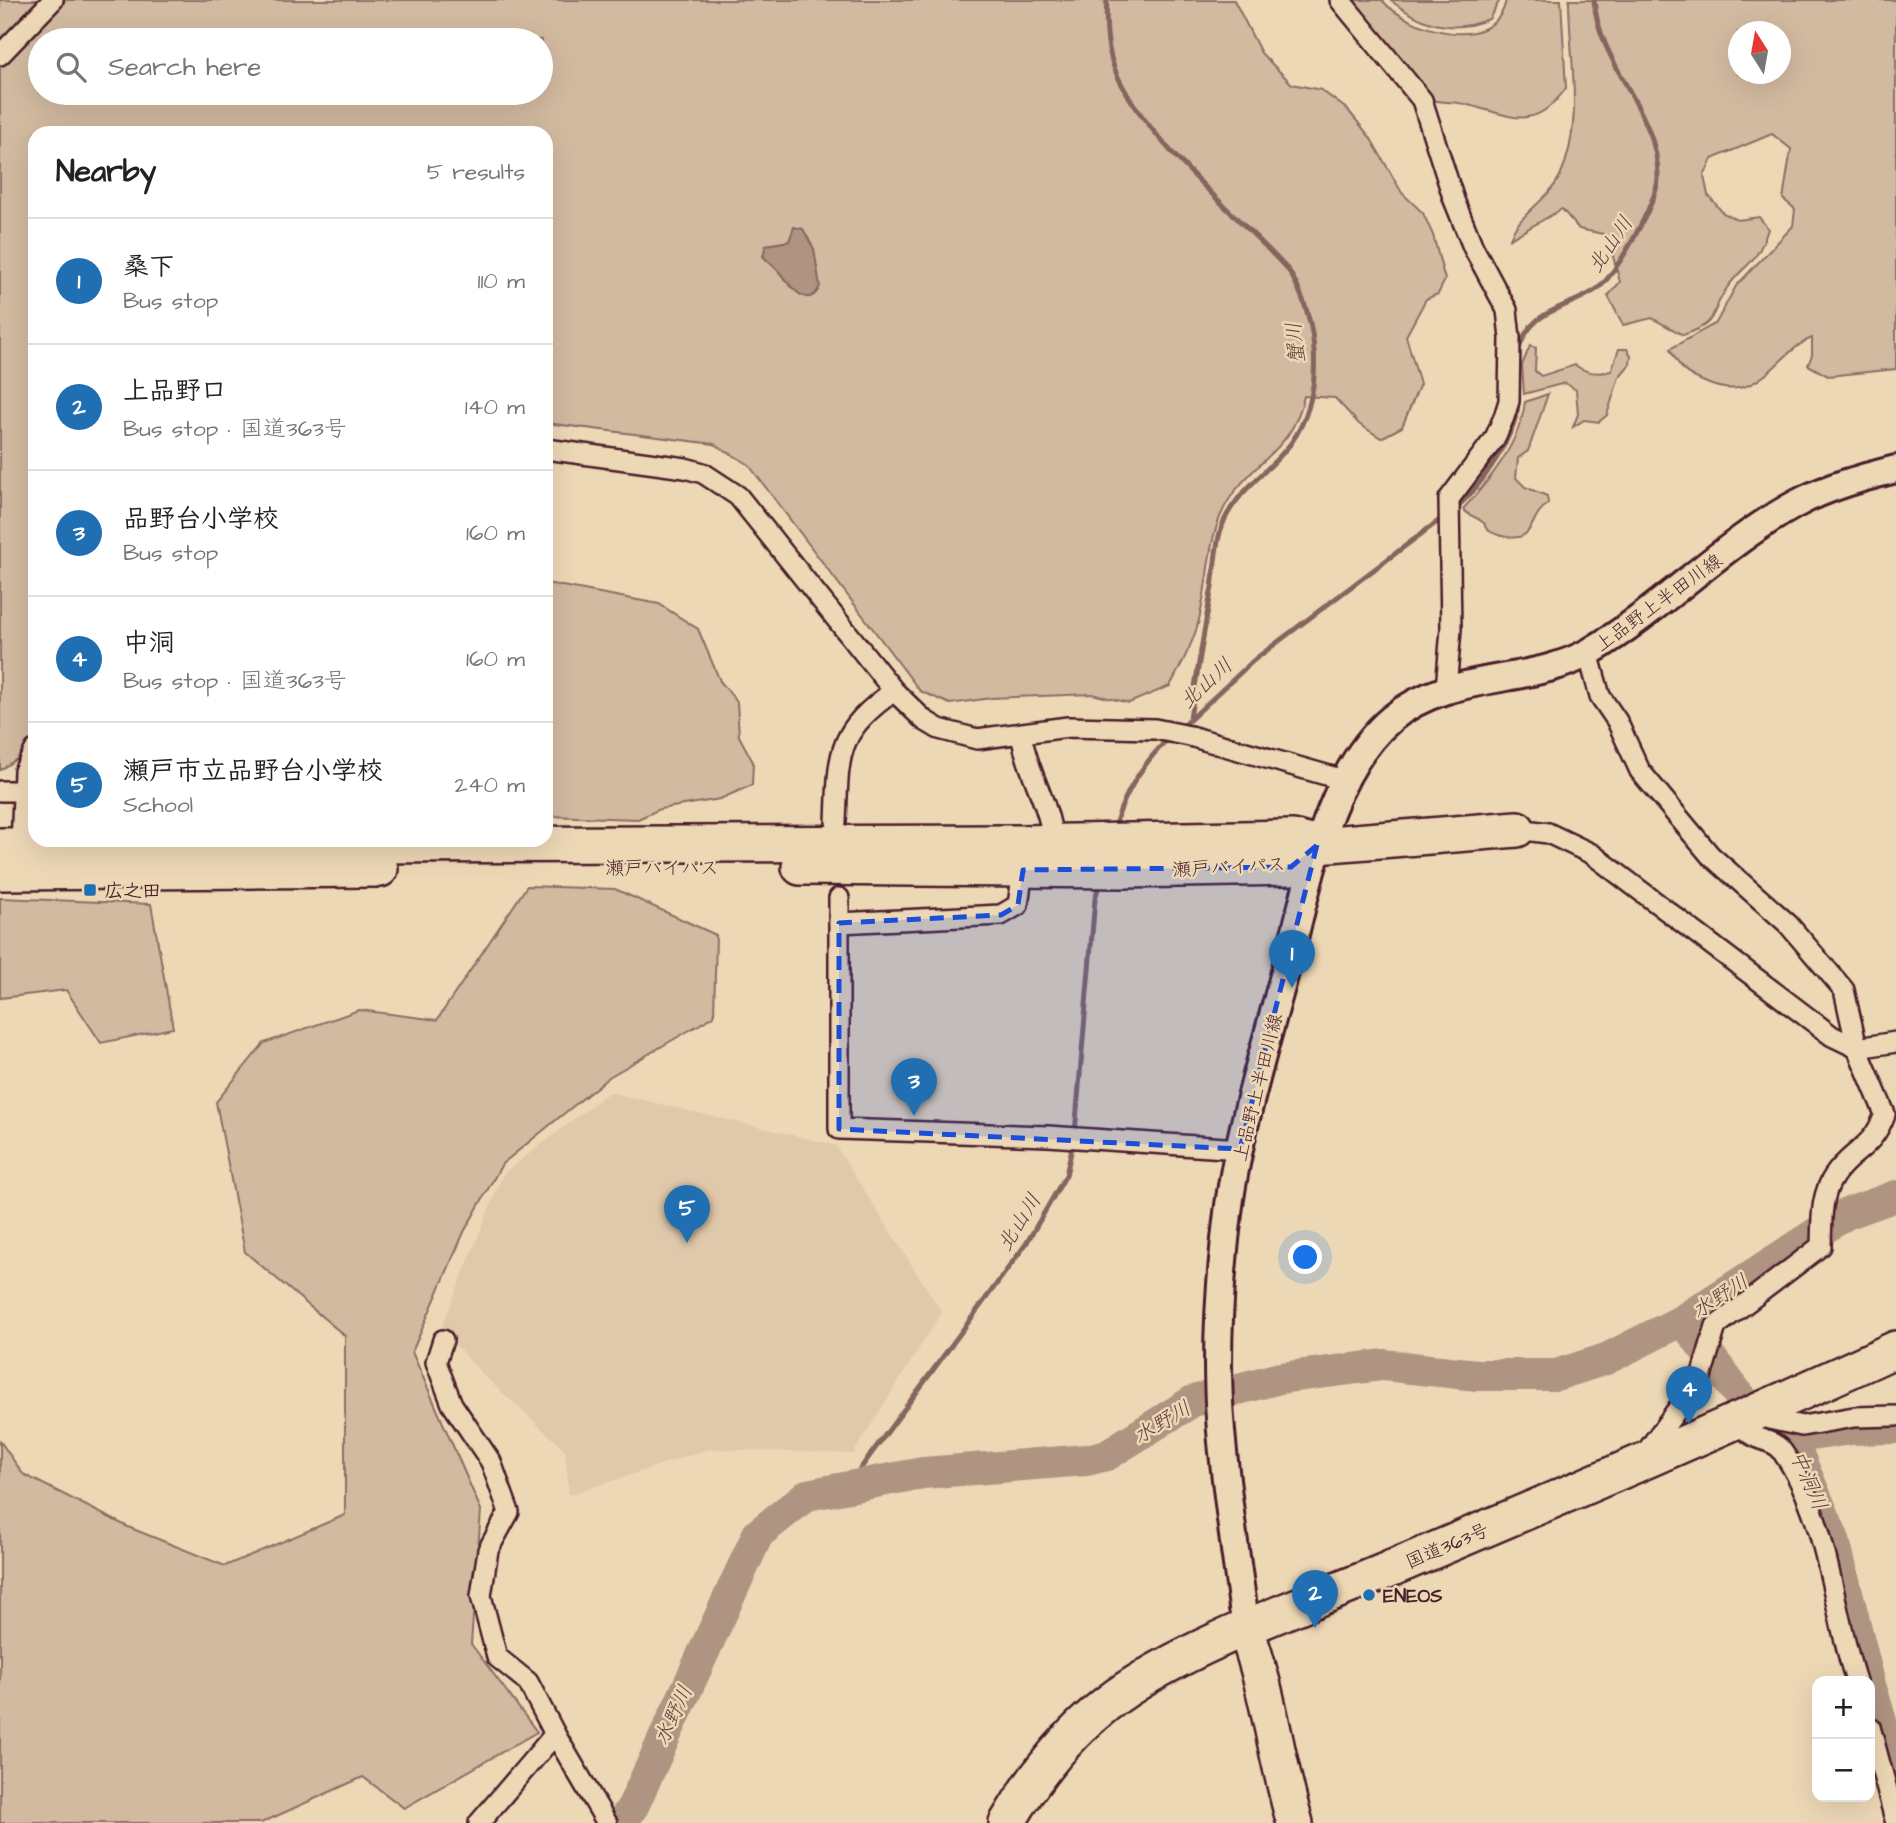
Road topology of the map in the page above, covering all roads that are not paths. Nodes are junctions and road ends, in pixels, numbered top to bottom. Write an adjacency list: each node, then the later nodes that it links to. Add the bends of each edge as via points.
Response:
1 (53, 0): 3 (street)
2 (1340, 0): 7 (street, via 1422,100 1473,247 1507,310 1509,401 1504,418 1449,499 1451,629)
3 (0, 55)
4 (553, 450): 8 (street, via 685,468 721,484 752,512)
5 (1896, 469): 6 (street, 上品野上半田川線, via 1846,482 1795,504)
6 (1588, 653): 7 (street, 上品野上半田川線); 24 (street, via 1600,696 1640,771 1705,850 1788,923 1844,990)
7 (1446, 690): 11 (street, 上品野上半田川線, via 1413,702 1374,734)
8 (894, 691): 9 (street, via 924,720 957,736 977,739); 14 (street, via 861,717 842,747)
9 (1021, 734): 11 (street, via 1068,726 1154,729); 16 (street, via 1025,761 1051,817)
10 (28, 763): 13 (street)
11 (1346, 781): 17 (street, 上品野上半田川線)
12 (0, 791): 13 (street)
13 (23, 791): 18 (street)
14 (836, 822)
15 (1517, 830): 17 (highway, 瀬戸バイパス); 24 (street, via 1548,833 1592,854 1832,1036)
16 (1053, 841): 18 (highway, 瀬戸バイパス); 19 (highway, 瀬戸バイパス)
17 (1317, 845): 19 (highway, 瀬戸バイパス, via 1293,838 1128,855); 25 (street, 上品野上半田川線)
18 (7, 855): 20 (highway, 瀬戸バイパス)
19 (1082, 855): 20 (highway, 瀬戸バイパス)
20 (1023, 870): 22 (street, via 1018,905 1001,915)
21 (839, 898): 22 (street)
22 (839, 923): 25 (street, via 839,1129)
23 (1896, 1042): 24 (street)
24 (1857, 1048): 30 (street, via 1885,1114 1877,1134 1834,1176 1824,1199 1821,1246 1716,1326 1701,1377)
25 (1240, 1149): 31 (street, 上品野上半田川線, via 1222,1283 1220,1417)
26 (443, 1339): 33 (street, via 436,1362 452,1404 491,1462 509,1512 488,1550 481,1596 497,1657 528,1682)
27 (1896, 1349): 28 (highway, 国道363号)
28 (1751, 1415): 29 (street, via 1802,1426); 30 (highway, 国道363号); 32 (street, via 1749,1433 1780,1447 1804,1487 1827,1558)
29 (1896, 1416)
30 (1637, 1465): 31 (highway, 国道363号)
31 (1246, 1630): 37 (highway, 国道363号, via 1155,1673 1091,1717 1051,1755); 38 (highway, via 1243,1675); 39 (highway, via 1261,1670)
32 (1854, 1676)
33 (555, 1734): 35 (street); 36 (street)
34 (1873, 1739): 40 (street)
35 (479, 1823)
36 (607, 1823)
37 (1007, 1823)
38 (1272, 1823)
39 (1295, 1823)
40 (1896, 1823)

